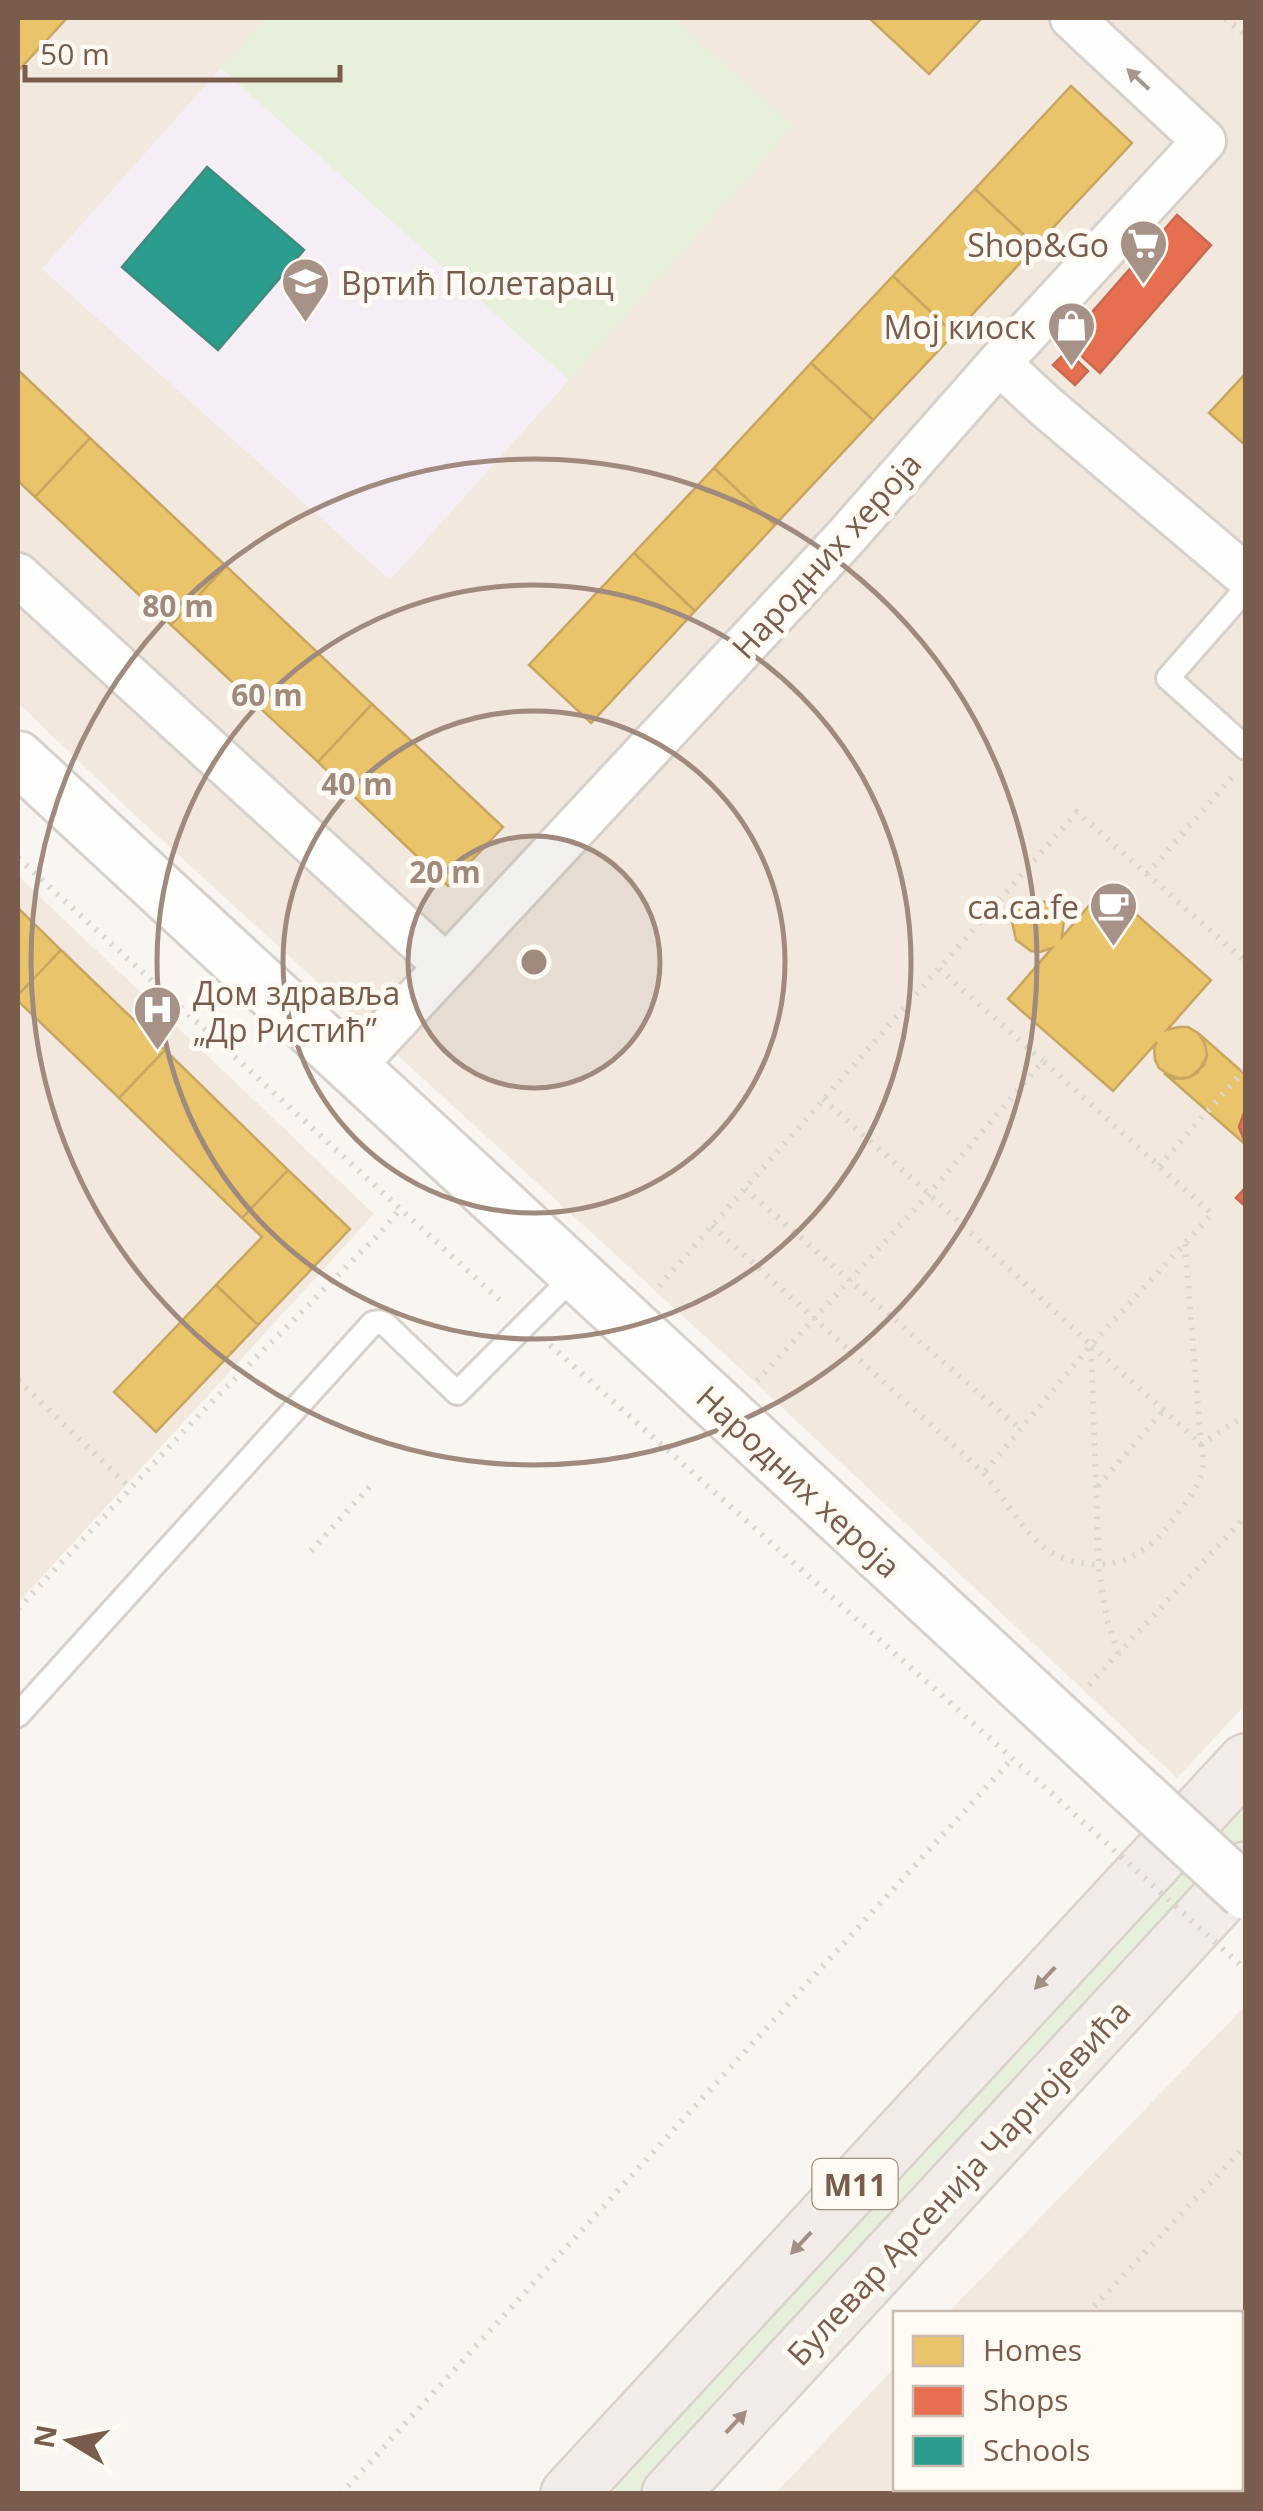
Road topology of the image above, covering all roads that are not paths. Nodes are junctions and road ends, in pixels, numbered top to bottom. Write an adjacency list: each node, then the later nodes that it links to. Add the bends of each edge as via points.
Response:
1 (1072, 18): 2 (street, Народних хероја, one-way to 1, via 1204,141)
2 (999, 364): 4 (street); 8 (street, Народних хероја)
3 (18, 576): 8 (street)
4 (1246, 576)
5 (1246, 589): 6 (lane, via 1168,678)
6 (1246, 748)
7 (18, 758): 9 (street, Народних хероја)
8 (446, 966): 9 (street, Народних хероја)
9 (352, 1068): 10 (street, Народних хероја)
10 (576, 1275): 11 (lane, via 457,1392 384,1324 373,1323); 14 (street, Народних хероја, bridge, via 1077,1706)
11 (18, 1715)
12 (1246, 1762): 15 (highway, M11, one-way to 15)
13 (1246, 1870): 17 (highway, Булевар Арсенија Чарнојевића / M11, one-way to 13)
14 (1246, 1892)
15 (584, 2478): 16 (highway, via 566,2472)
16 (530, 2494)
17 (670, 2494)

